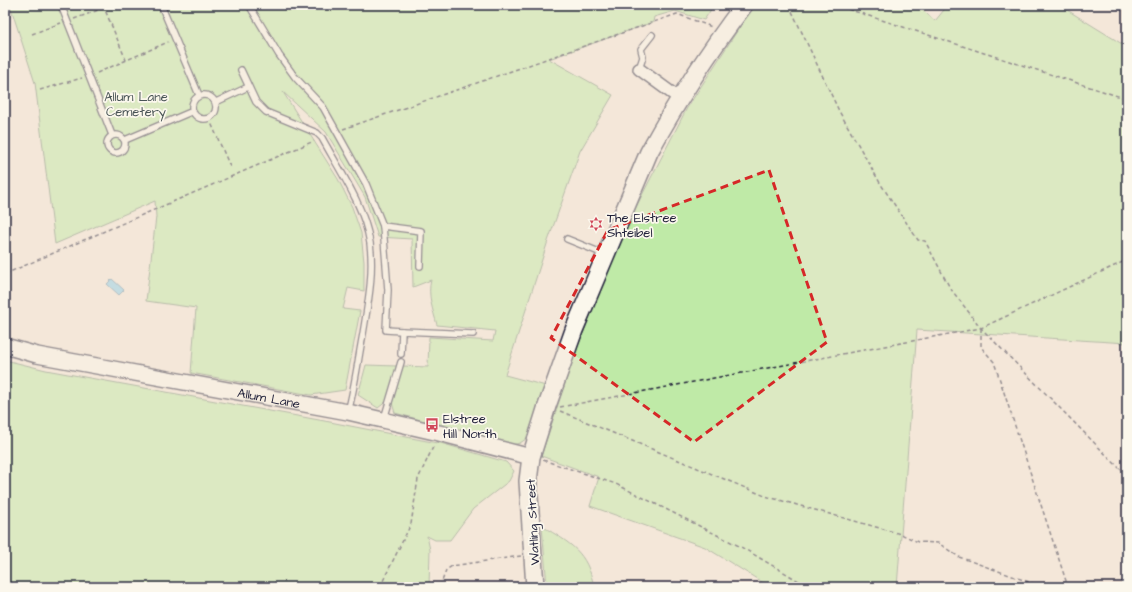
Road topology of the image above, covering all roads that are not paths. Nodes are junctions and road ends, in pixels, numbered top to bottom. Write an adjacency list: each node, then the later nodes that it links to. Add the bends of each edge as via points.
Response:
1 (62, 5): 13 (lane)
2 (161, 5): 9 (lane)
3 (249, 5): 15 (lane, via 278,55 323,107 366,184)
4 (744, 5): 10 (main road)
5 (652, 35): 6 (lane, via 642,49 643,56)
6 (639, 69): 10 (street)
7 (241, 70): 8 (lane)
8 (248, 87): 11 (lane); 24 (lane, via 256,102 266,112 317,133 322,138 356,199 370,242 372,278)
9 (199, 95): 11 (lane, via 209,95); 12 (lane, via 193,102)
10 (680, 99): 17 (main road, via 649,152)
11 (216, 102): 12 (lane, via 216,111 209,118 200,118)
12 (193, 111): 14 (lane)
13 (112, 135): 14 (lane, via 120,135); 14 (lane, via 106,145 114,153 125,148)
14 (125, 140)
15 (383, 226): 18 (lane, via 421,231); 19 (lane, via 388,290 386,330)
16 (567, 239): 17 (lane)
17 (604, 255): 26 (main road, via 574,330)
18 (420, 266)
19 (402, 331): 20 (lane); 22 (lane)
20 (473, 334)
21 (5, 346): 24 (main road, Allum Lane, via 37,355)
22 (401, 354)
23 (401, 362): 25 (lane)
24 (348, 412): 25 (main road, Allum Lane)
25 (384, 420): 26 (main road, Allum Lane)
26 (531, 457): 27 (main road, Watling Street, via 528,481)
27 (535, 587)

